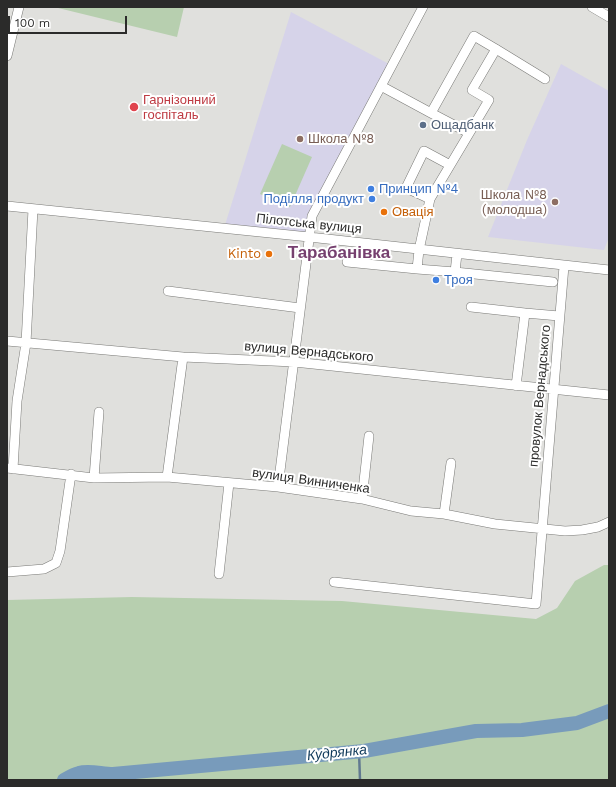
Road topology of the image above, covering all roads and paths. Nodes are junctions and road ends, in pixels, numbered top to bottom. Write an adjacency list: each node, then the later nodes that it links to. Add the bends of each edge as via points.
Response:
1 (19, 7): 6 (street)
2 (423, 7): 8 (street)
3 (592, 7): 4 (street)
4 (609, 16)
5 (496, 50): 7 (street); 9 (street, via 474,36); 10 (street, via 472,90 489,100)
6 (7, 56)
7 (545, 79)
8 (381, 86): 9 (street); 15 (street, via 312,216)
9 (431, 113): 10 (street)
10 (469, 133): 11 (street)
11 (450, 164): 12 (street); 12 (street, via 424,151 406,188)
12 (430, 199): 16 (street)
13 (7, 206): 14 (street, Пілотська вулиця)
14 (34, 209): 15 (street, Пілотська вулиця); 32 (street)
15 (309, 237): 16 (street, Пілотська вулиця); 28 (street)
16 (418, 250): 17 (street, Пілотська вулиця); 21 (street)
17 (457, 254): 19 (street, Пілотська вулиця); 23 (street)
18 (347, 262): 21 (street)
19 (527, 262): 20 (street, Пілотська вулиця); 24 (street)
20 (564, 266): 22 (street, Пілотська вулиця); 30 (street, провулок Вернадського)
21 (417, 269): 23 (street)
22 (609, 270)
23 (455, 272): 24 (street)
24 (525, 278): 25 (street)
25 (553, 282)
26 (168, 291): 28 (street)
27 (471, 307): 29 (street)
28 (300, 308): 34 (street)
29 (526, 313): 30 (street); 35 (street)
30 (559, 316): 36 (street, провулок Вернадського)
31 (7, 341): 32 (street, вулиця Вернадського)
32 (26, 344): 33 (street, вулиця Вернадського); 39 (street)
33 (183, 358): 34 (street, вулиця Вернадського); 46 (street)
34 (294, 362): 35 (street, вулиця Вернадського); 48 (street)
35 (516, 386): 36 (street, вулиця Вернадського)
36 (553, 390): 37 (street, вулиця Вернадського); 52 (street, провулок Вернадського)
37 (609, 395)
38 (7, 400): 39 (street)
39 (17, 401): 43 (street)
40 (99, 412): 45 (street)
41 (369, 436): 49 (street)
42 (451, 463): 50 (street)
43 (10, 468): 44 (street, вулиця Винниченка)
44 (71, 474): 45 (street, вулиця Винниченка); 53 (street, via 56,563 44,569)
45 (94, 478): 46 (street, вулиця Винниченка)
46 (167, 478): 47 (street, вулиця Винниченка)
47 (229, 483): 48 (street, вулиця Винниченка); 54 (street)
48 (278, 487): 49 (street, вулиця Винниченка)
49 (362, 499): 50 (street, вулиця Винниченка, via 411,511)
50 (444, 514): 52 (street, вулиця Винниченка, via 495,524)
51 (609, 522): 52 (street, вулиця Винниченка, via 582,530)
52 (542, 528): 55 (street, провулок Вернадського, via 536,604)
53 (7, 572)
54 (219, 574)
55 (334, 582)

